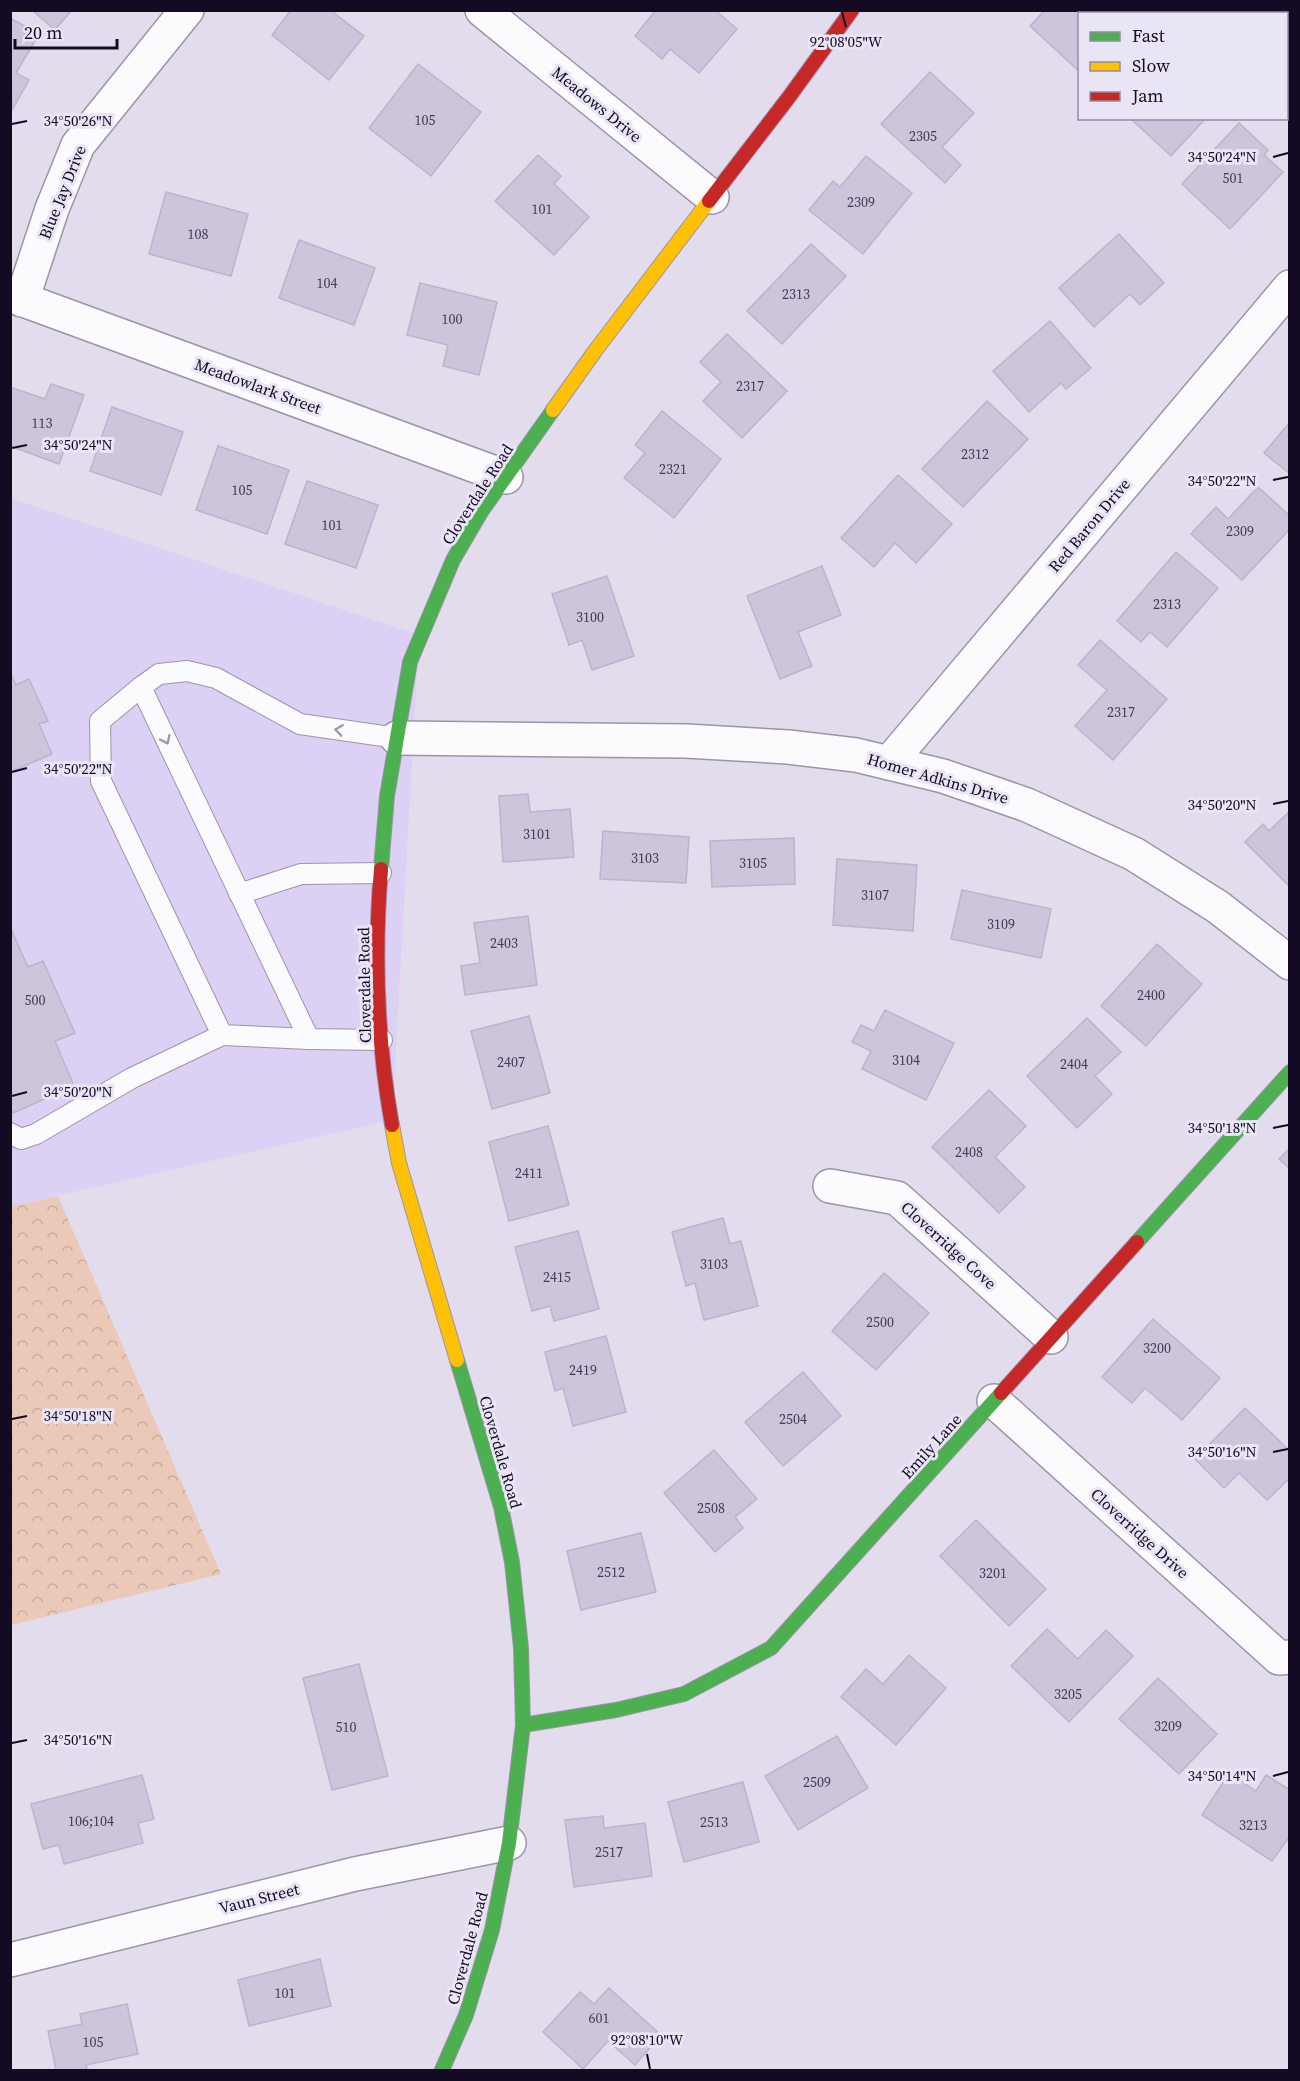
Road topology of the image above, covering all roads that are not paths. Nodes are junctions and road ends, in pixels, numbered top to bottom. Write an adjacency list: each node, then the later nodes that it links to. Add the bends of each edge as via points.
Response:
1 (187, 10): 6 (street, Blue Jay Drive, via 78,145)
2 (482, 10): 4 (street, Meadows Drive)
3 (852, 10): 4 (street, Cloverdale Road)
4 (712, 197): 7 (street, Cloverdale Road)
5 (1290, 287): 10 (street, Red Baron Drive)
6 (16, 298): 7 (street, Meadowlark Street)
7 (506, 477): 9 (street, Cloverdale Road, via 453,560 419,635 410,662)
8 (141, 687): 9 (lane, one-way to 8, via 300,724 216,678 188,671 159,674); 12 (lane, one-way to 12); 14 (lane, via 100,722 101,781)
9 (397, 738): 10 (street, Homer Adkins Drive, via 686,741 788,747); 11 (street, Cloverdale Road, via 387,796)
10 (889, 763): 13 (street, Homer Adkins Drive, via 943,776 1026,805 1134,854 1218,907)
11 (381, 873): 12 (lane, via 301,874); 16 (street, Cloverdale Road, via 378,986)
12 (239, 894): 15 (lane)
13 (1290, 963)
14 (222, 1035): 15 (lane); 18 (lane, via 132,1078 36,1134 21,1139)
15 (309, 1039): 16 (lane)
16 (382, 1040): 23 (street, Cloverdale Road, via 384,1078 399,1163 506,1529 521,1648)
17 (1290, 1072): 20 (street, Emily Lane)
18 (10, 1133)
19 (830, 1186): 20 (street, Cloverridge Cove, via 897,1198)
20 (1051, 1337): 21 (street, Emily Lane)
21 (994, 1401): 22 (street, Cloverridge Drive, via 1279,1658); 23 (street, Emily Lane, via 771,1648 684,1694)
22 (1290, 1657)
23 (523, 1725): 24 (street, Cloverdale Road)
24 (509, 1843): 25 (street, Vaun Street, via 355,1874); 26 (street, Cloverdale Road, via 492,1930 466,2015)
25 (10, 1960)
26 (442, 2070)

